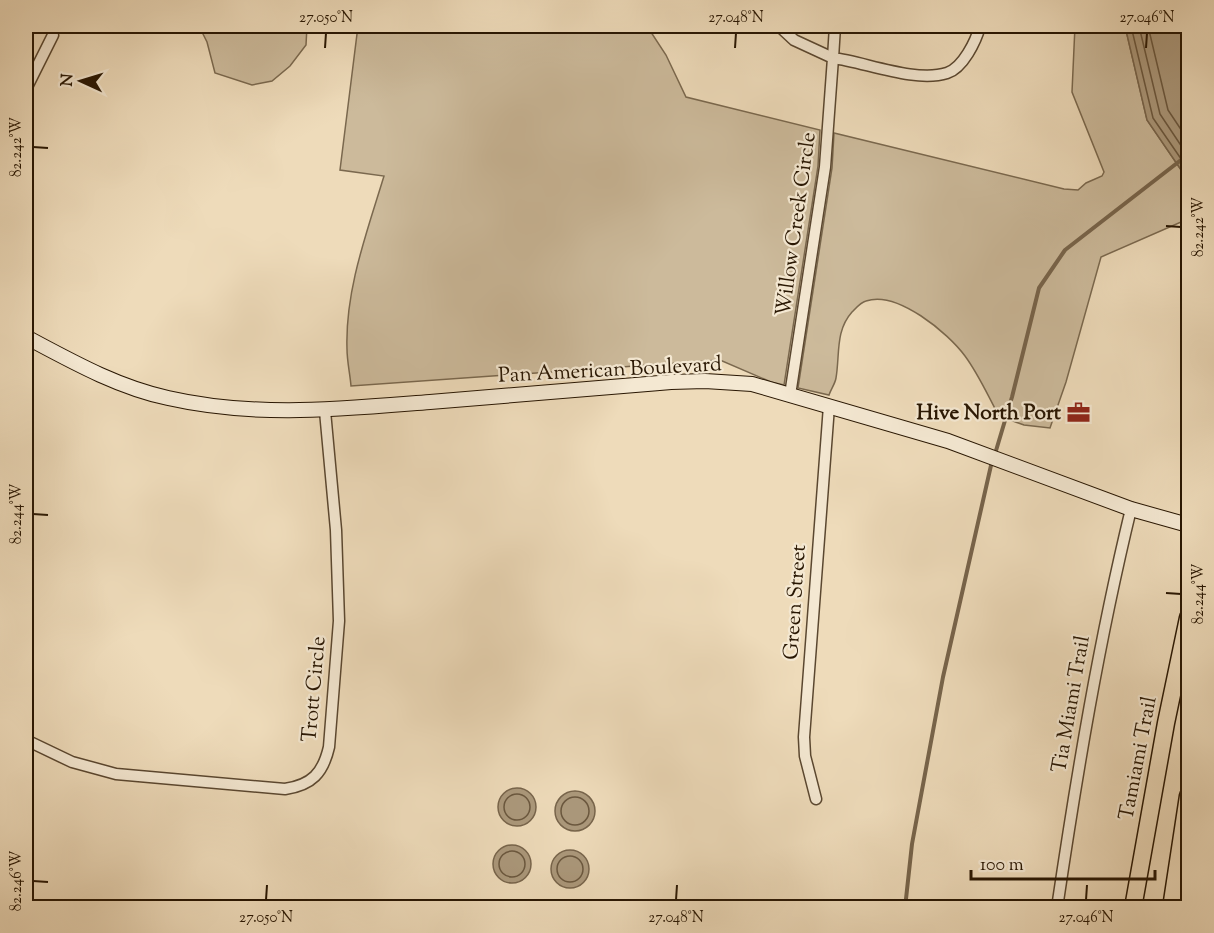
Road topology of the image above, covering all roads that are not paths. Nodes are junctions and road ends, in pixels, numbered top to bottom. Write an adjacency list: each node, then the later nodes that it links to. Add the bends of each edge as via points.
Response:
1 (779, 26): 5 (street, via 794,40)
2 (835, 26): 5 (street, Willow Creek Circle)
3 (980, 26): 5 (street, via 967,56 948,73 888,71)
4 (53, 35): 6 (street)
5 (833, 57): 8 (street, Willow Creek Circle, via 825,167)
6 (26, 89)
7 (26, 337): 10 (street, Pan American Boulevard, via 108,377 166,398 250,411)
8 (789, 395): 9 (street, Pan American Boulevard); 10 (street, Pan American Boulevard, via 752,384 705,381)
9 (829, 406): 11 (street, Pan American Boulevard, via 948,441); 16 (street, Green Street, via 804,737)
10 (325, 411): 14 (street, Trott Circle, via 336,530 339,621 329,747 318,774 301,786 285,789 137,777 72,762)
11 (1131, 508): 12 (street, Pan American Boulevard); 17 (street, Tia Miami Trail, via 1096,662)
12 (1188, 525)
13 (1188, 618): 18 (main road, Tamiami Trail)
14 (26, 740)
15 (1188, 796): 19 (main road)
16 (816, 799)
17 (1057, 908)
18 (1133, 908)
19 (1171, 908)

